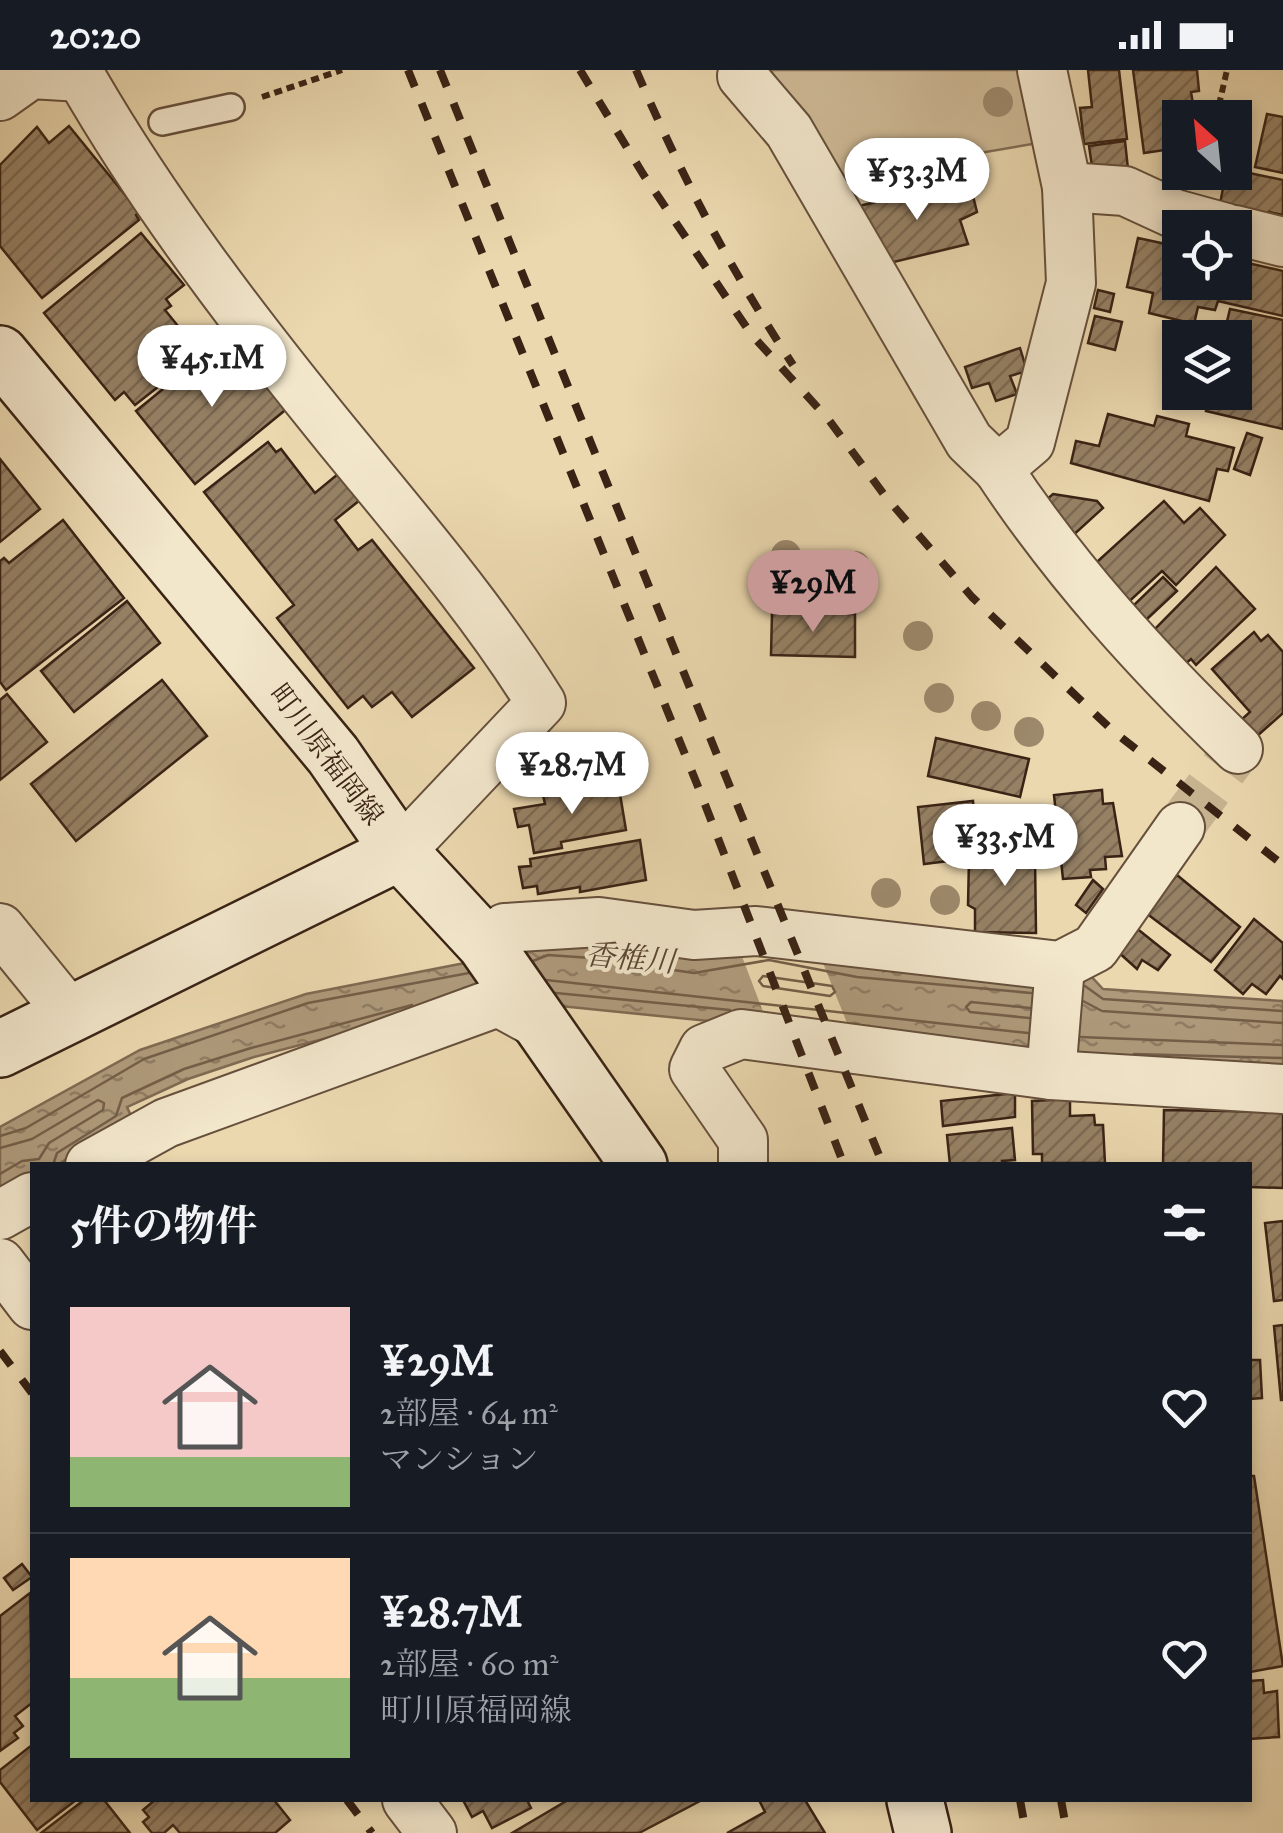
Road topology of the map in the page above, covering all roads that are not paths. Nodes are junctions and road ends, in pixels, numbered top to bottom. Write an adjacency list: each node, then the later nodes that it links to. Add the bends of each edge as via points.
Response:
1 (1042, 70): 6 (street)
2 (742, 76): 11 (street, via 788,130 969,442)
3 (0, 96): 14 (street, via 30,74 82,77 142,175 303,393 499,634 542,703)
4 (231, 108): 5 (lane)
5 (162, 122)
6 (1067, 187): 7 (street, via 1125,191); 11 (street, via 1070,284 1030,442)
7 (1166, 210)
8 (1252, 234): 9 (street)
9 (1283, 242)
10 (0, 354): 14 (main road, 町川原福岡線, via 333,755)
11 (998, 469): 12 (street, via 1040,532 1164,678)
12 (1238, 748)
13 (1180, 827): 17 (street, via 1094,948)
14 (400, 852): 16 (main road, 町川原福岡線); 18 (main road)
15 (0, 928): 18 (street)
16 (486, 944): 17 (street, via 504,928 598,922 694,936 756,932); 19 (main road, 町川原福岡線)
17 (1060, 966): 21 (street)
18 (70, 1014): 20 (main road)
19 (544, 1026): 23 (street, via 498,1002 166,1123); 24 (main road, 町川原福岡線)
20 (0, 1048)
21 (1052, 1074): 22 (street); 25 (street, via 741,1034 704,1049 694,1069 743,1140)
22 (1283, 1089)
23 (95, 1162)
24 (638, 1162)
25 (743, 1162)
26 (30, 1198): 27 (street)
27 (0, 1215)
28 (0, 1262): 29 (street)
29 (30, 1303)
30 (409, 1802): 32 (street)
31 (916, 1802): 33 (main road)
32 (432, 1833)
33 (924, 1833)

